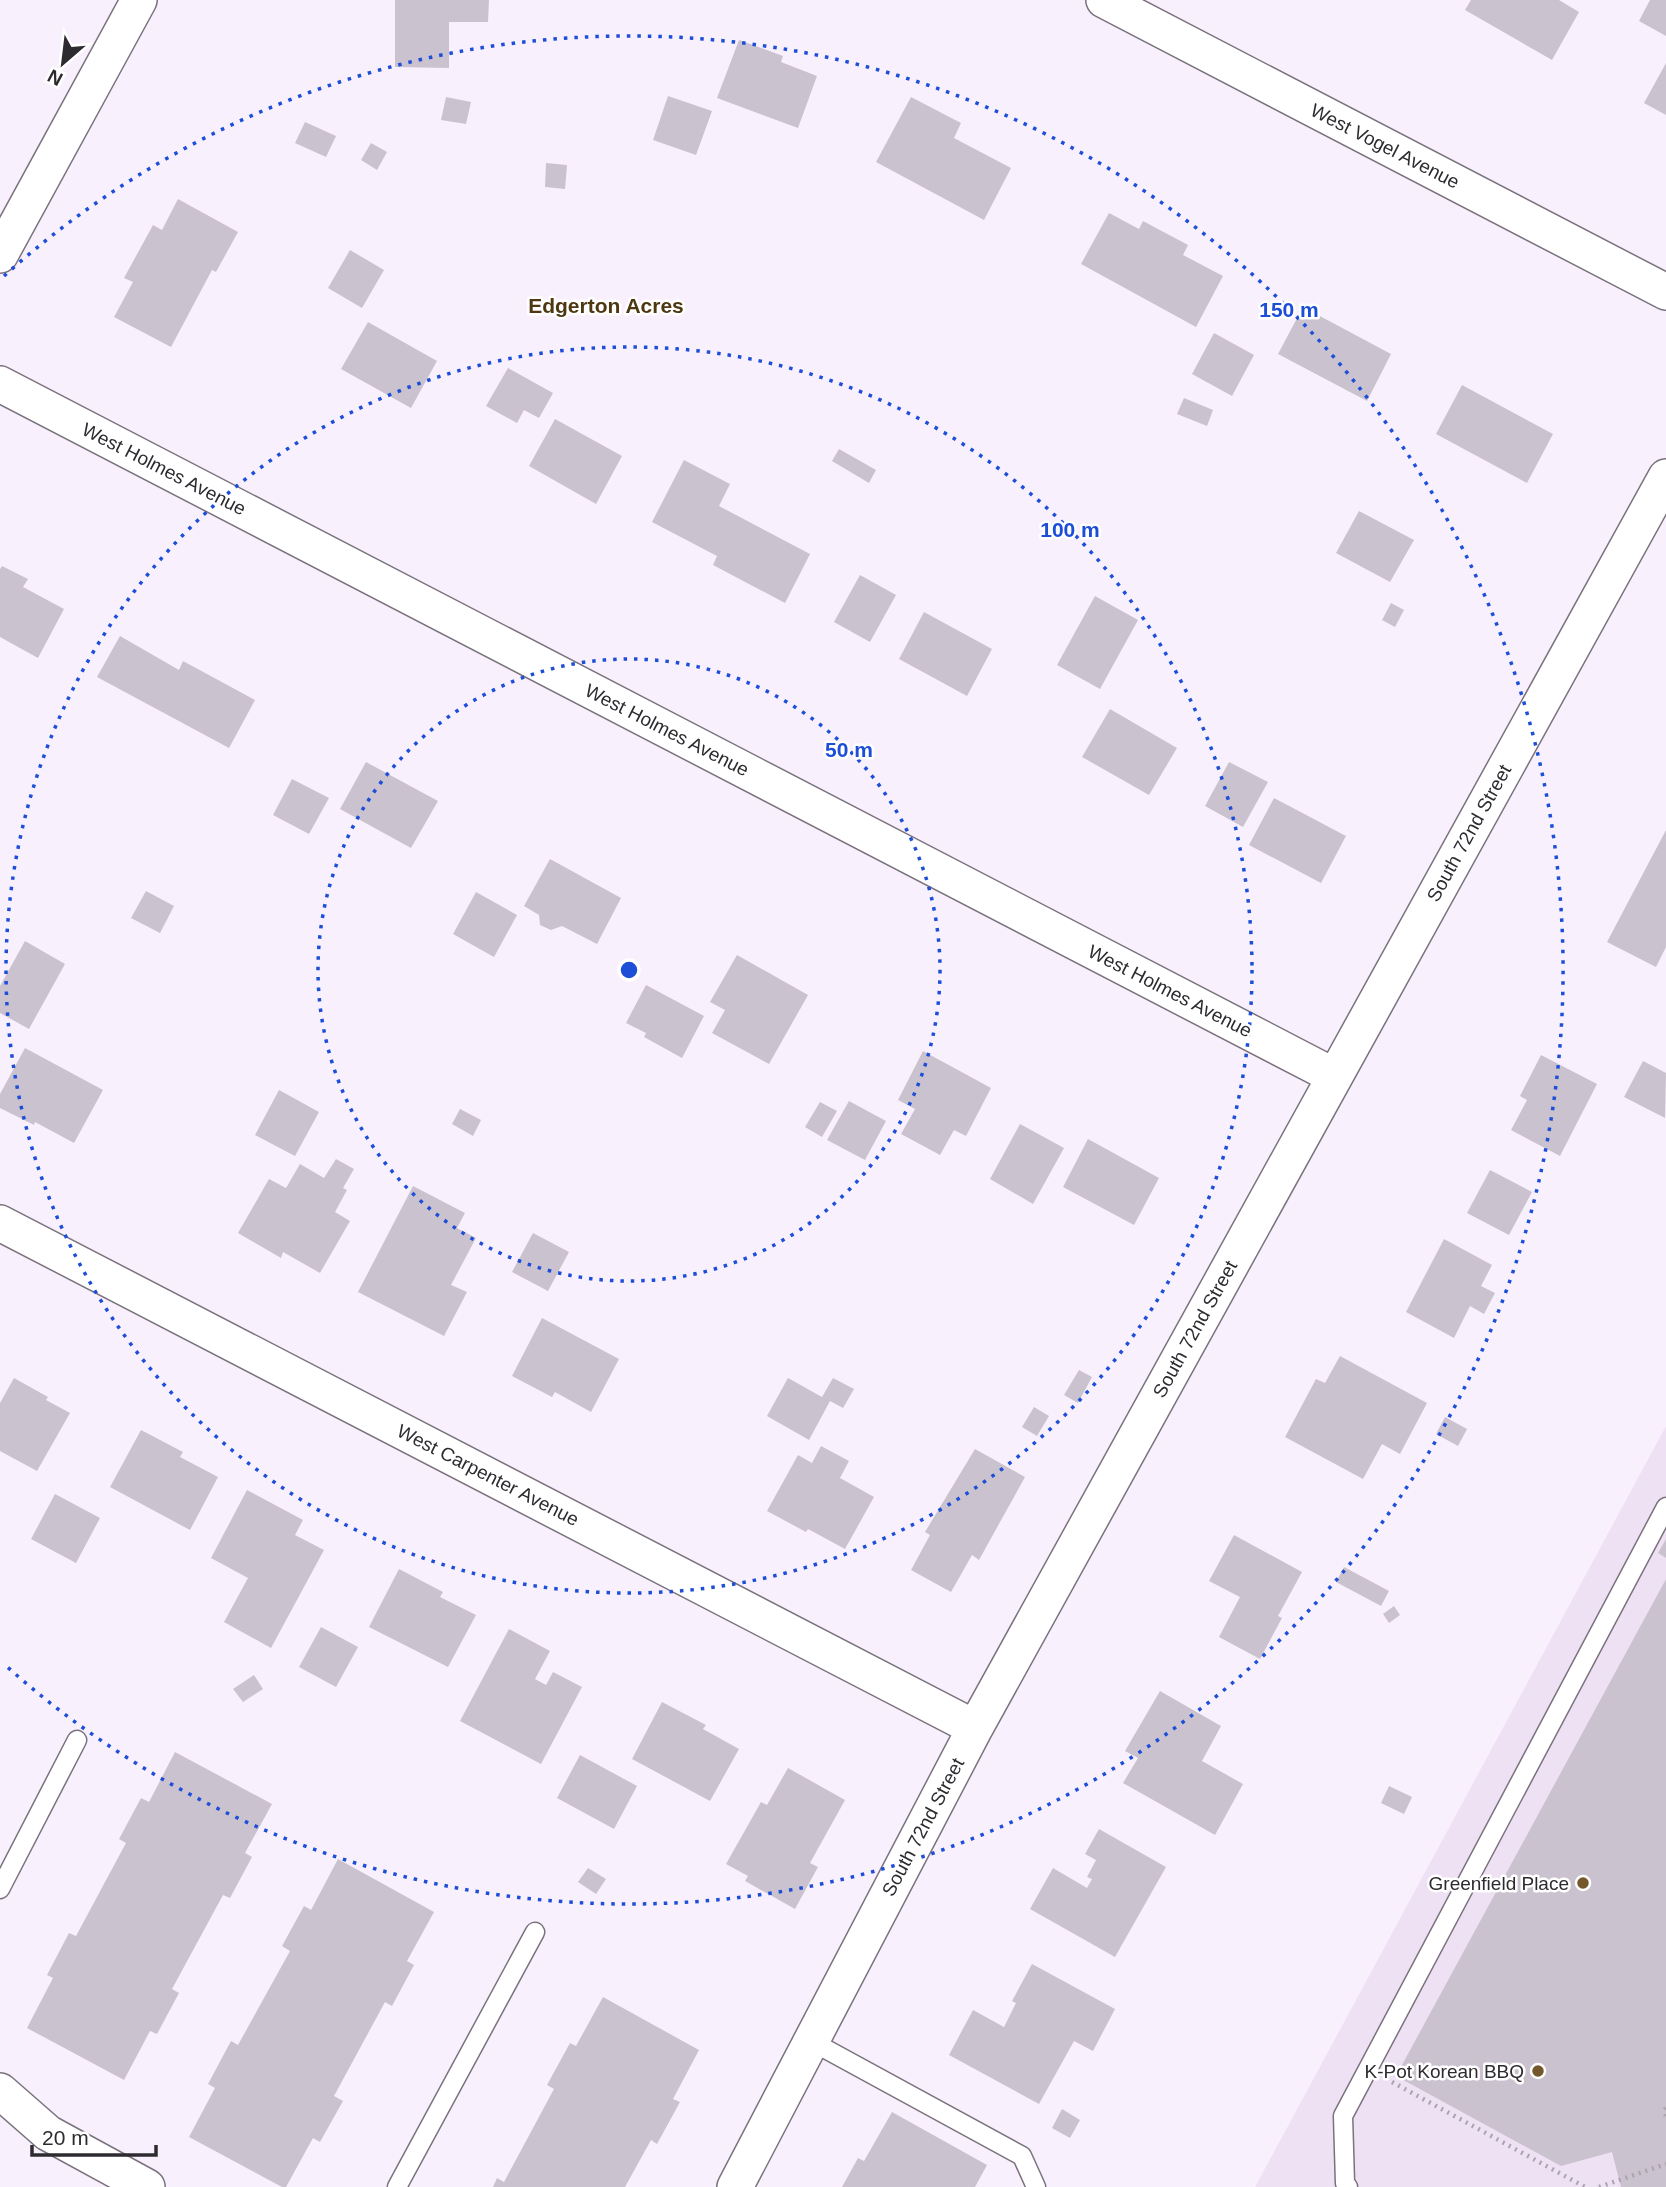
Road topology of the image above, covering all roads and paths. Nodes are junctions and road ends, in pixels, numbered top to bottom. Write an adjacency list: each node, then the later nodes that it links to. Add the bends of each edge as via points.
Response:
1 (139, 0): 3 (street)
2 (1104, 0): 4 (street, West Vogel Avenue)
3 (0, 255)
4 (1666, 292)
5 (0, 384): 7 (street, West Holmes Avenue)
6 (1666, 477): 7 (street, South 72nd Street)
7 (1334, 1076): 10 (street, South 72nd Street)
8 (0, 1223): 10 (street, West Carpenter Avenue)
9 (1666, 1507): 15 (lane)
10 (975, 1728): 14 (street, South 72nd Street)
11 (77, 1740): 12 (lane)
12 (0, 1889)
13 (535, 1932): 21 (lane)
14 (811, 2041): 22 (street, South 72nd Street); 23 (lane, via 1022,2156)
15 (1368, 2069): 24 (lane, via 1343,2116); 25 (path)
16 (0, 2091): 20 (street, via 48,2133)
17 (1666, 2108): 18 (path)
18 (1666, 2116)
19 (1666, 2164): 26 (path)
20 (147, 2187)
21 (397, 2187)
22 (735, 2187)
23 (1036, 2187)
24 (1348, 2187)
25 (1585, 2187)
26 (1599, 2187)

